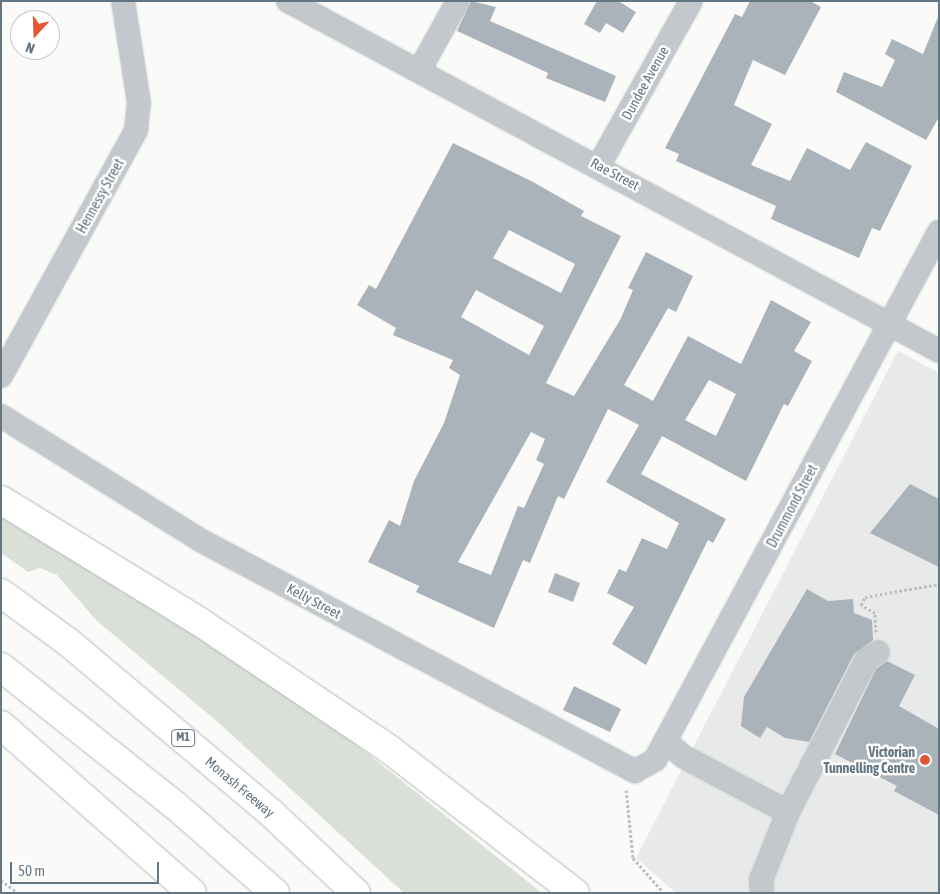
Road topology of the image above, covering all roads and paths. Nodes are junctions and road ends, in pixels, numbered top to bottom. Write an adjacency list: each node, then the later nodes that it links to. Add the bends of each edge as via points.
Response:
1 (123, 1): 11 (street, Hennessy Street, via 139,103 136,130)
2 (288, 1): 6 (street, Rae Street)
3 (443, 1): 6 (street)
4 (458, 1): 6 (street)
5 (691, 1): 7 (street, Dundee Avenue)
6 (414, 68): 7 (street, Rae Street)
7 (599, 165): 9 (street, Rae Street)
8 (939, 232): 9 (street, Drummond Street)
9 (890, 325): 10 (street, Rae Street); 19 (street, Drummond Street)
10 (939, 351)
11 (1, 376)
12 (1, 416): 20 (street, Kelly Street, via 200,540)
13 (1, 500): 27 (highway, via 192,618 389,749)
14 (939, 584): 16 (path, via 865,597 861,605 875,613)
15 (1, 593): 26 (highway, Monash Freeway / M1, via 68,642 270,812)
16 (878, 652): 21 (street, via 866,660)
17 (1, 667): 25 (highway, via 176,806)
18 (1, 725): 24 (highway)
19 (664, 741): 20 (street, Drummond Street, via 655,760); 21 (street, via 684,757)
20 (630, 776): 28 (path, via 633,858)
21 (788, 812): 29 (street, via 761,880)
22 (1, 880): 23 (path)
23 (18, 893)
24 (192, 893)
25 (275, 893)
26 (356, 893)
27 (575, 893)
28 (664, 893)
29 (762, 893)

